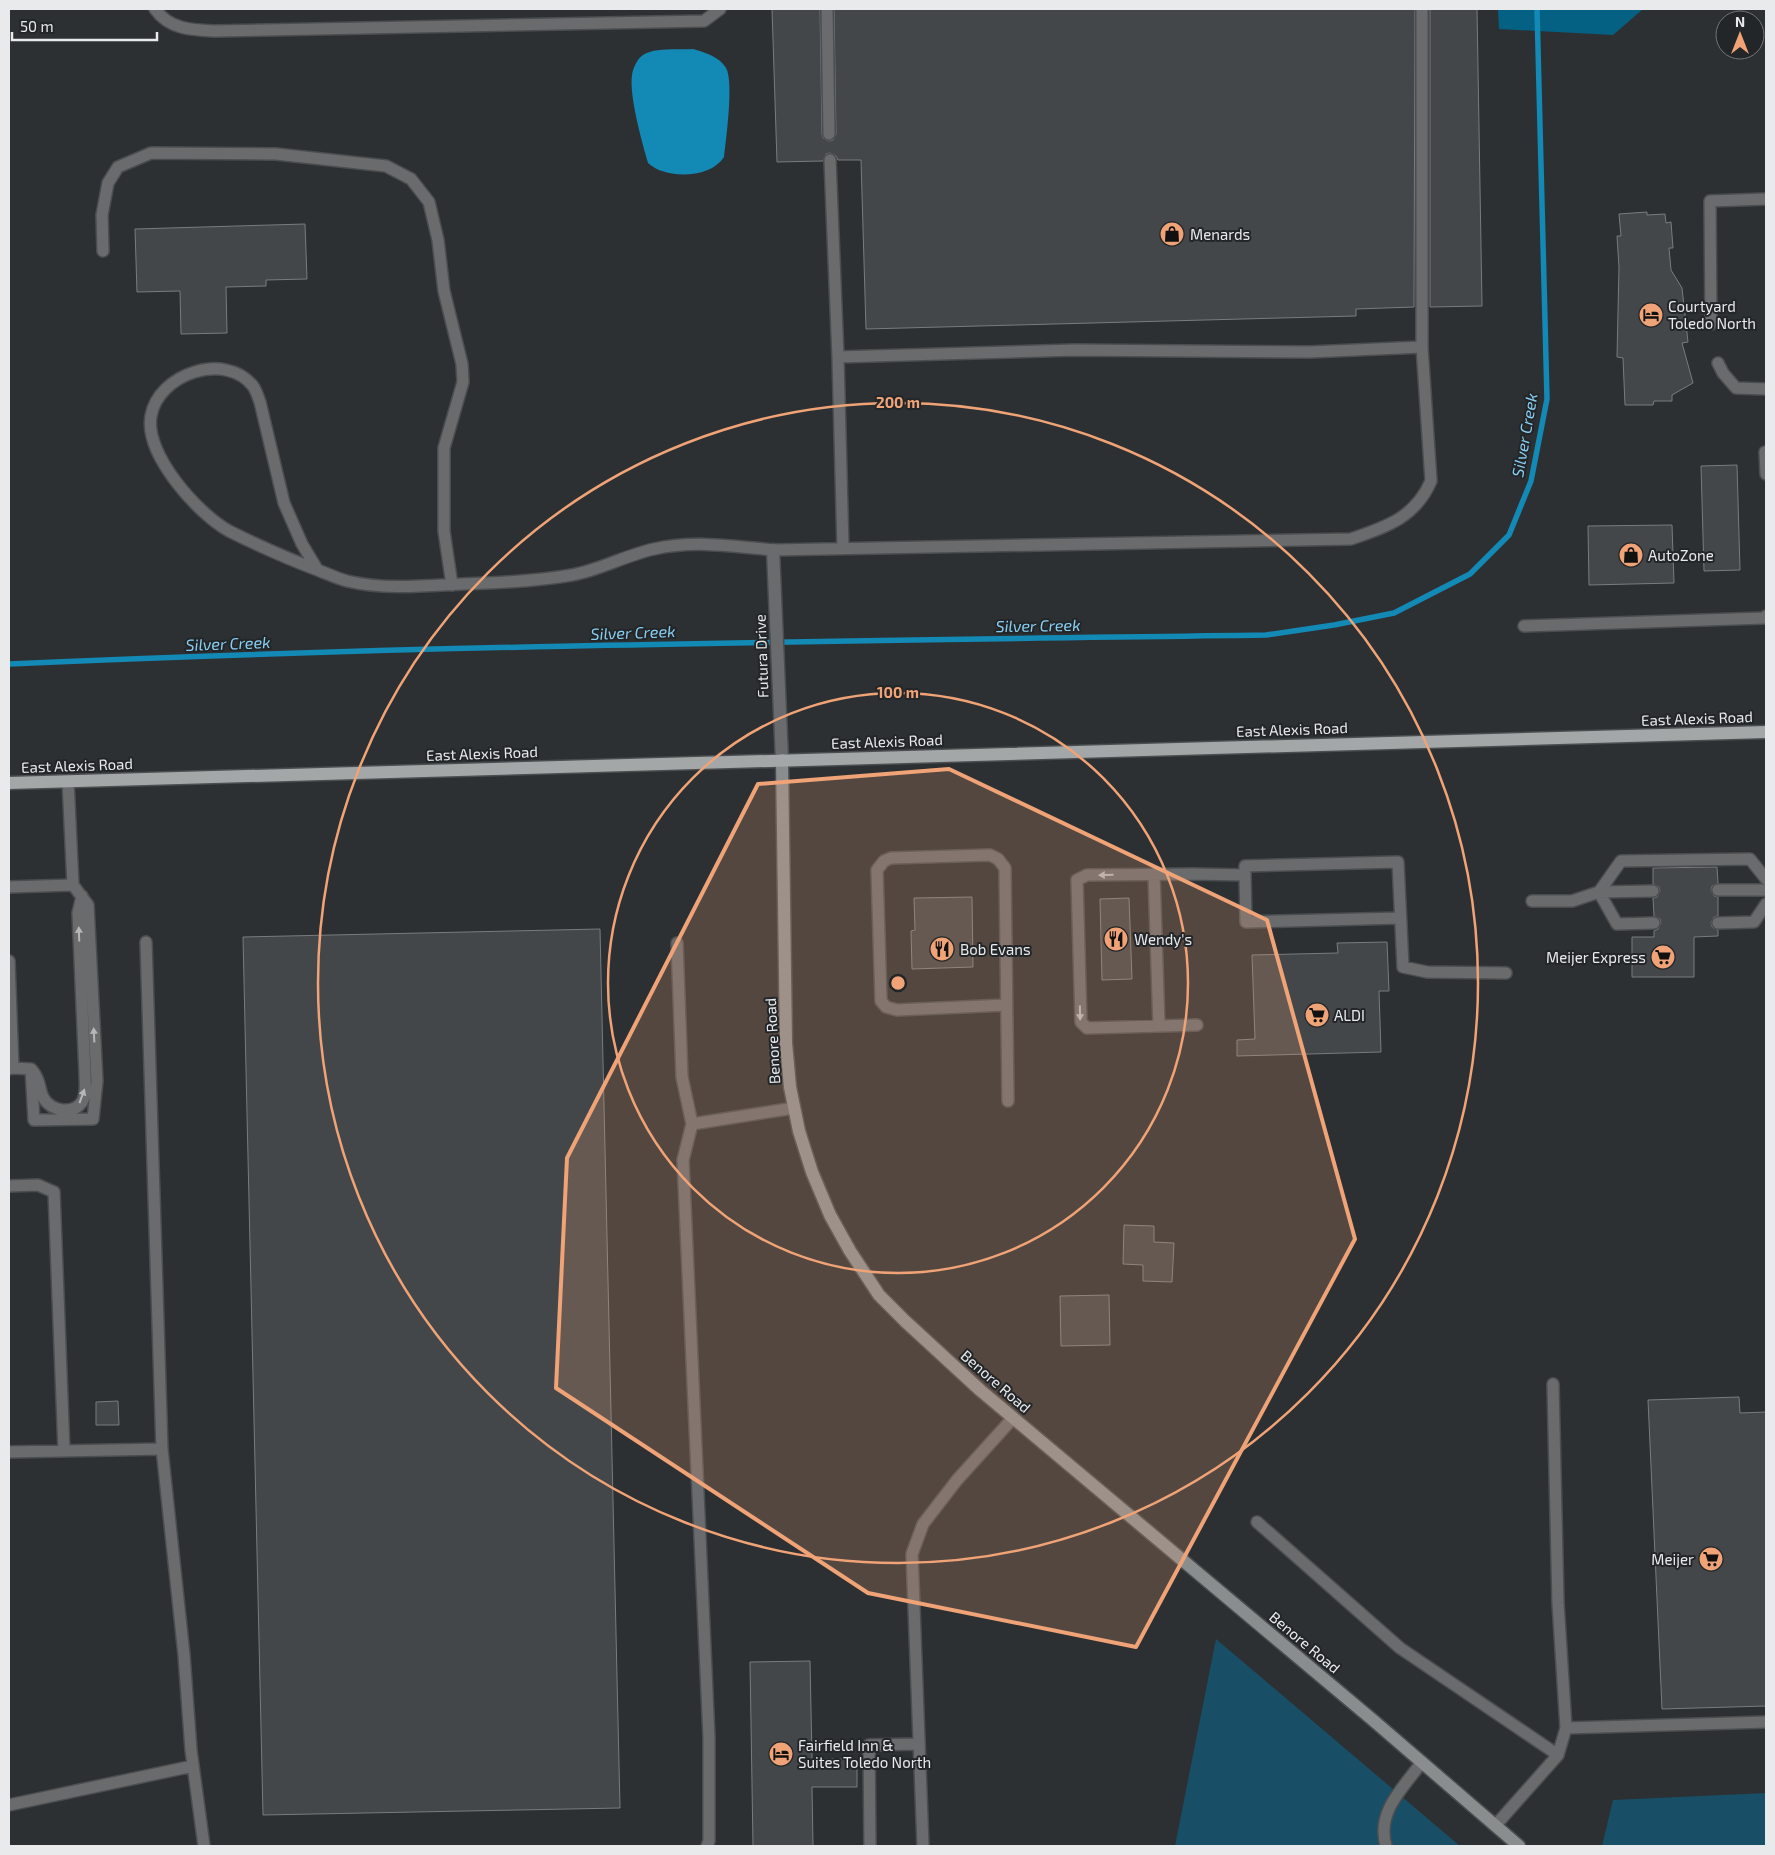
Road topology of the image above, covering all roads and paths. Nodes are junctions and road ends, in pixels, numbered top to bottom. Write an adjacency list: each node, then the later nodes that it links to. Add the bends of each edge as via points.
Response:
1 (155, 9): 2 (lane, via 166,21 188,30 214,31 704,21)
2 (720, 9)
3 (827, 9): 5 (lane)
4 (1422, 9): 10 (lane)
5 (830, 134)
6 (830, 160): 11 (lane)
7 (1766, 199): 9 (lane, via 1710,201)
8 (103, 252): 19 (lane, via 102,215 108,183 118,167 151,153 276,154 386,166 411,179 429,202 438,240 444,291 462,364 463,382 444,448 444,531)
9 (1711, 324)
10 (1422, 347): 11 (lane, via 1310,352 1075,350); 16 (lane, via 1431,481 1424,497 1405,515 1351,539)
11 (838, 357): 16 (lane)
12 (1718, 363): 13 (lane, via 1736,388)
13 (1766, 389)
14 (1765, 452): 15 (lane)
15 (1766, 474)
16 (843, 549): 17 (lane)
17 (773, 550): 19 (lane, via 706,543 655,549 574,575); 23 (street, Futura Drive)
18 (316, 569): 18 (lane, via 227,530 199,509 172,477 152,433 151,416 158,399 170,385 186,374 207,369 240,375 253,386 260,402 284,503); 19 (lane, via 348,581 396,587)
19 (452, 585)
20 (1766, 616): 21 (lane)
21 (1524, 626)
22 (1766, 732): 23 (main road, East Alexis Road)
23 (782, 760): 24 (main road, East Alexis Road); 51 (main road, Benore Road, via 786,1043)
24 (68, 781): 25 (main road, East Alexis Road); 29 (lane)
25 (9, 783)
26 (1154, 874): 27 (lane); 47 (lane); 47 (lane, one-way to 47, via 1087,875 1077,880 1080,1022 1087,1028)
27 (1245, 875): 38 (lane, via 1246,922); 38 (lane, via 1245,866 1398,862)
28 (1766, 879): 34 (lane, via 1750,859 1621,861)
29 (73, 885): 30 (lane); 35 (lane)
30 (9, 887)
31 (1718, 890): 32 (lane)
32 (1766, 890)
33 (1653, 891): 34 (lane)
34 (1598, 892): 36 (lane, via 1572,901); 39 (lane, via 1617,924)
35 (82, 896): 49 (lane, one-way to 35, via 39,1078 43,1097 51,1106 62,1110 75,1108 82,1101 85,1074 78,913); 49 (lane, one-way to 35, via 34,1120 93,1119 97,1081 88,905)
36 (1532, 901)
37 (1766, 904): 40 (lane, via 1754,922)
38 (1400, 918): 44 (lane, via 1403,967 1427,972)
39 (1654, 923)
40 (1718, 923)
41 (146, 942): 57 (lane)
42 (677, 943): 52 (lane, via 682,1078)
43 (9, 961): 48 (lane)
44 (1506, 972)
45 (1006, 1005): 45 (lane, via 1004,868 998,859 990,855 884,860 877,870 881,1001 886,1007 897,1010); 50 (lane)
46 (1197, 1025): 47 (lane)
47 (1159, 1026)
48 (11, 1068): 49 (lane)
49 (31, 1069)
50 (1008, 1101)
51 (794, 1108): 52 (lane); 55 (main road, Benore Road, via 812,1172 830,1215 879,1295)
52 (692, 1124): 71 (lane, via 683,1160 709,1737)
53 (9, 1186): 58 (lane, via 38,1185 54,1192)
54 (1553, 1384): 62 (lane, via 1558,1604)
55 (1013, 1418): 63 (lane, via 957,1480 923,1524 912,1554); 65 (main road, Benore Road)
56 (9, 1442): 59 (lane)
57 (162, 1449): 58 (lane); 66 (lane)
58 (64, 1451): 59 (lane)
59 (9, 1452)
60 (1257, 1522): 64 (lane, via 1400,1648)
61 (1766, 1722): 62 (lane)
62 (1566, 1728): 64 (lane)
63 (919, 1744): 72 (lane, via 869,1745); 73 (lane)
64 (1558, 1755): 68 (lane)
65 (1422, 1762): 68 (main road, Benore Road); 69 (lane, via 1389,1805)
66 (193, 1766): 67 (lane); 70 (lane)
67 (9, 1805)
68 (1495, 1826): 76 (main road, Benore Road)
69 (1382, 1833): 74 (lane); 75 (lane)
70 (204, 1846)
71 (707, 1846)
72 (870, 1846)
73 (923, 1846)
74 (1379, 1846)
75 (1386, 1846)
76 (1519, 1846)

